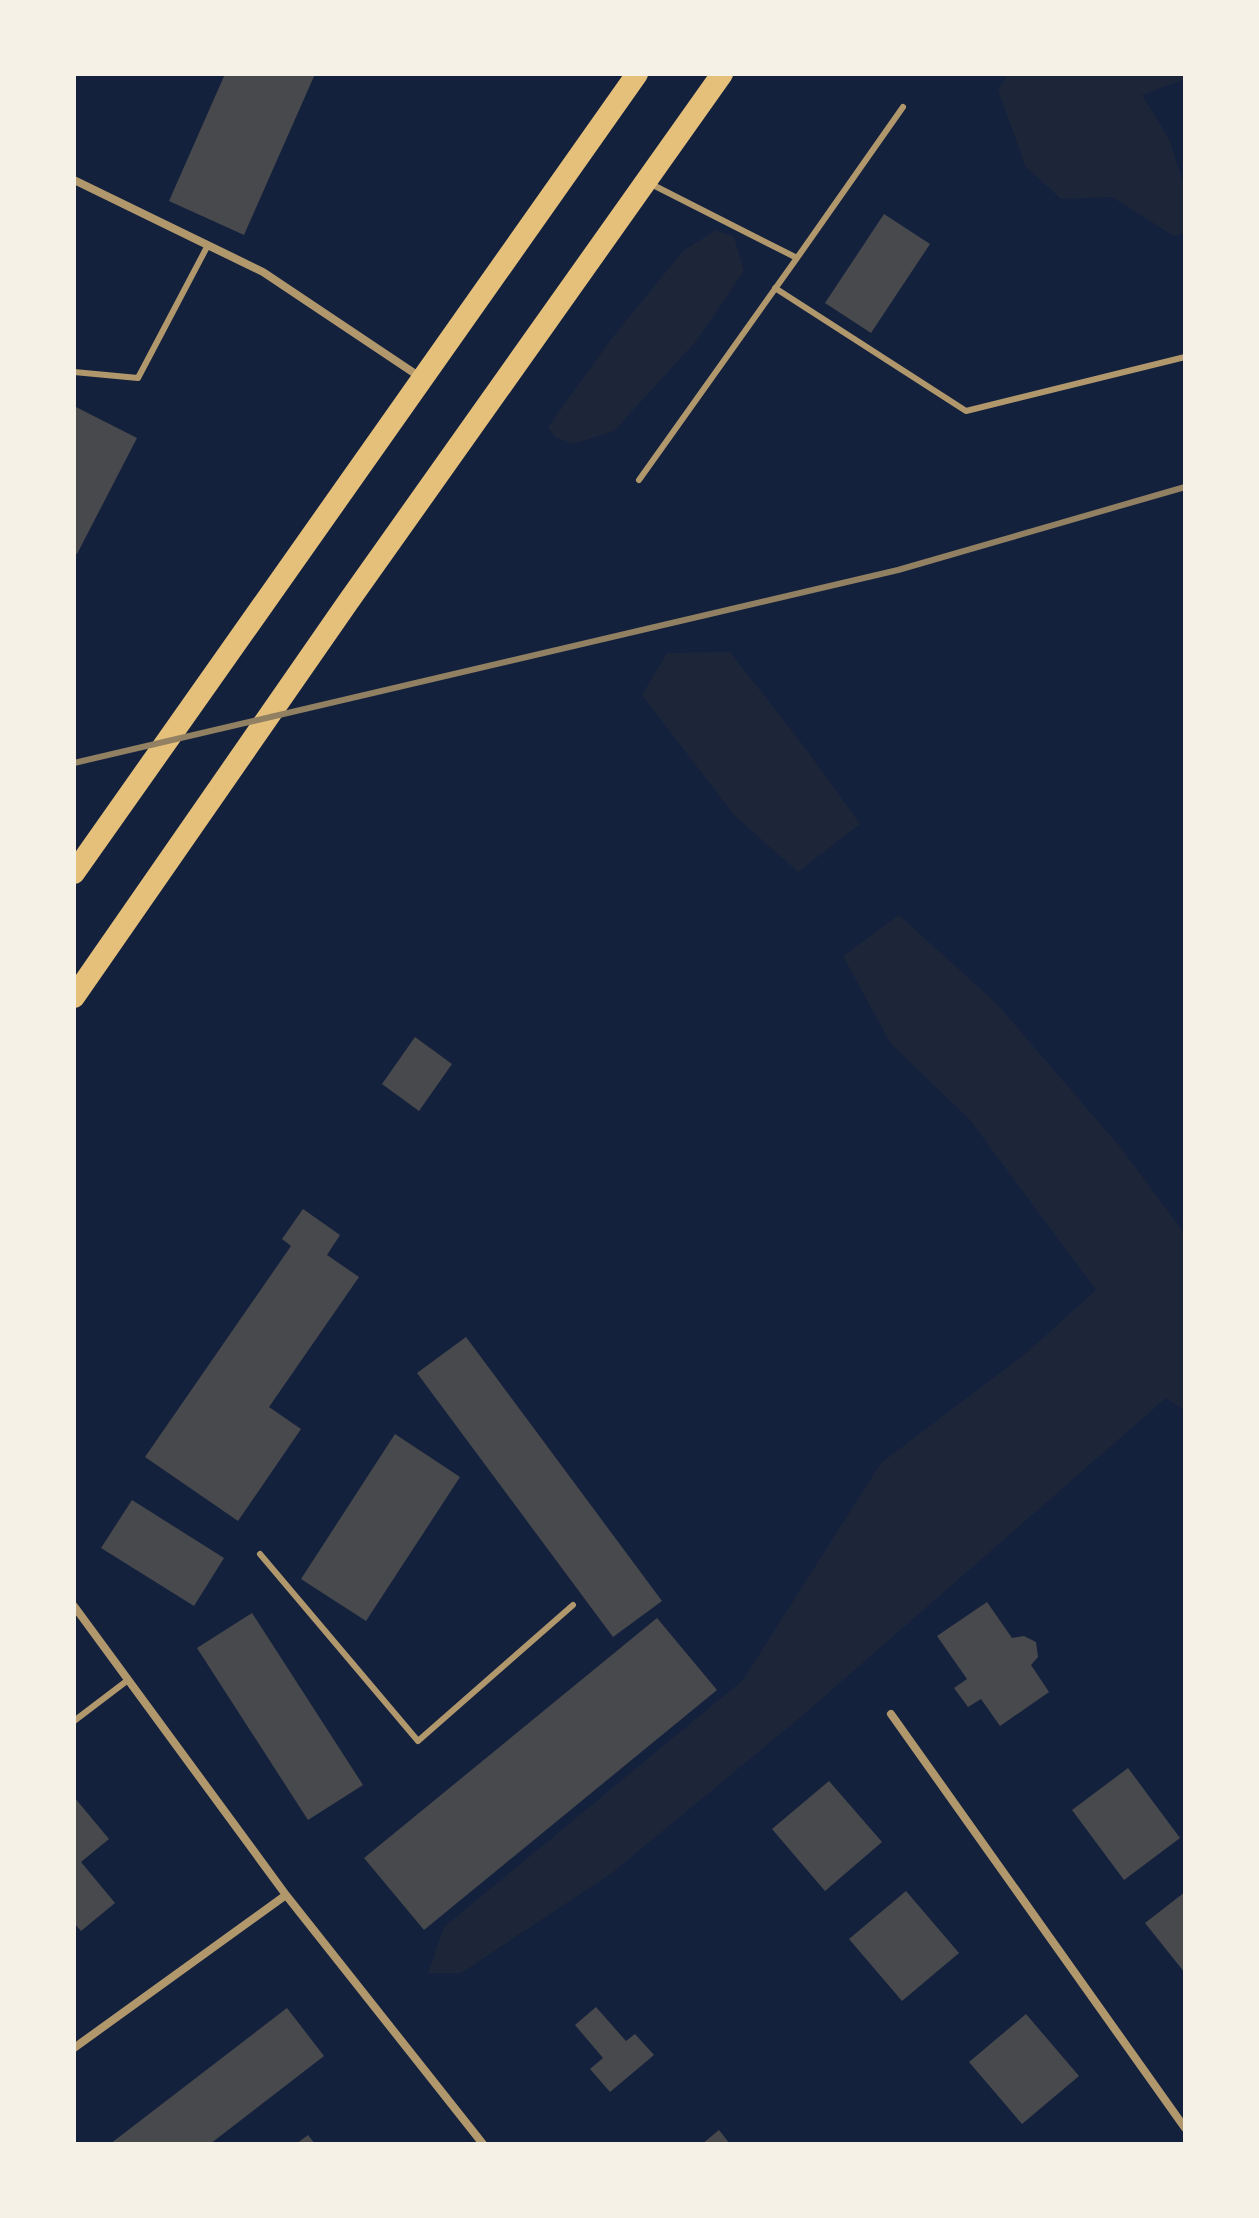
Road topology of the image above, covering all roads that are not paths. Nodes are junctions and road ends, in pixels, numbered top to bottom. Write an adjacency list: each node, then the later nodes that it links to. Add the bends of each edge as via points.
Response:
1 (637, 74): 11 (highway)
2 (722, 74): 5 (highway)
3 (903, 107): 7 (lane)
4 (74, 180): 6 (street)
5 (646, 181): 7 (lane); 14 (highway)
6 (208, 245): 10 (lane, via 138,378); 11 (street, via 263,272)
7 (797, 258): 8 (lane)
8 (775, 288): 9 (lane, via 966,411); 12 (lane)
9 (1185, 357)
10 (74, 372)
11 (422, 379): 13 (highway)
12 (639, 480)
13 (74, 873)
14 (74, 997)
15 (260, 1554): 16 (lane, via 418,1741)
16 (573, 1605)
17 (74, 1606): 18 (street)
18 (128, 1680): 20 (lane); 21 (street)
19 (891, 1714): 23 (street)
20 (74, 1721)
21 (286, 1895): 22 (street); 24 (street)
22 (74, 2048)
23 (1185, 2128)
24 (483, 2144)

